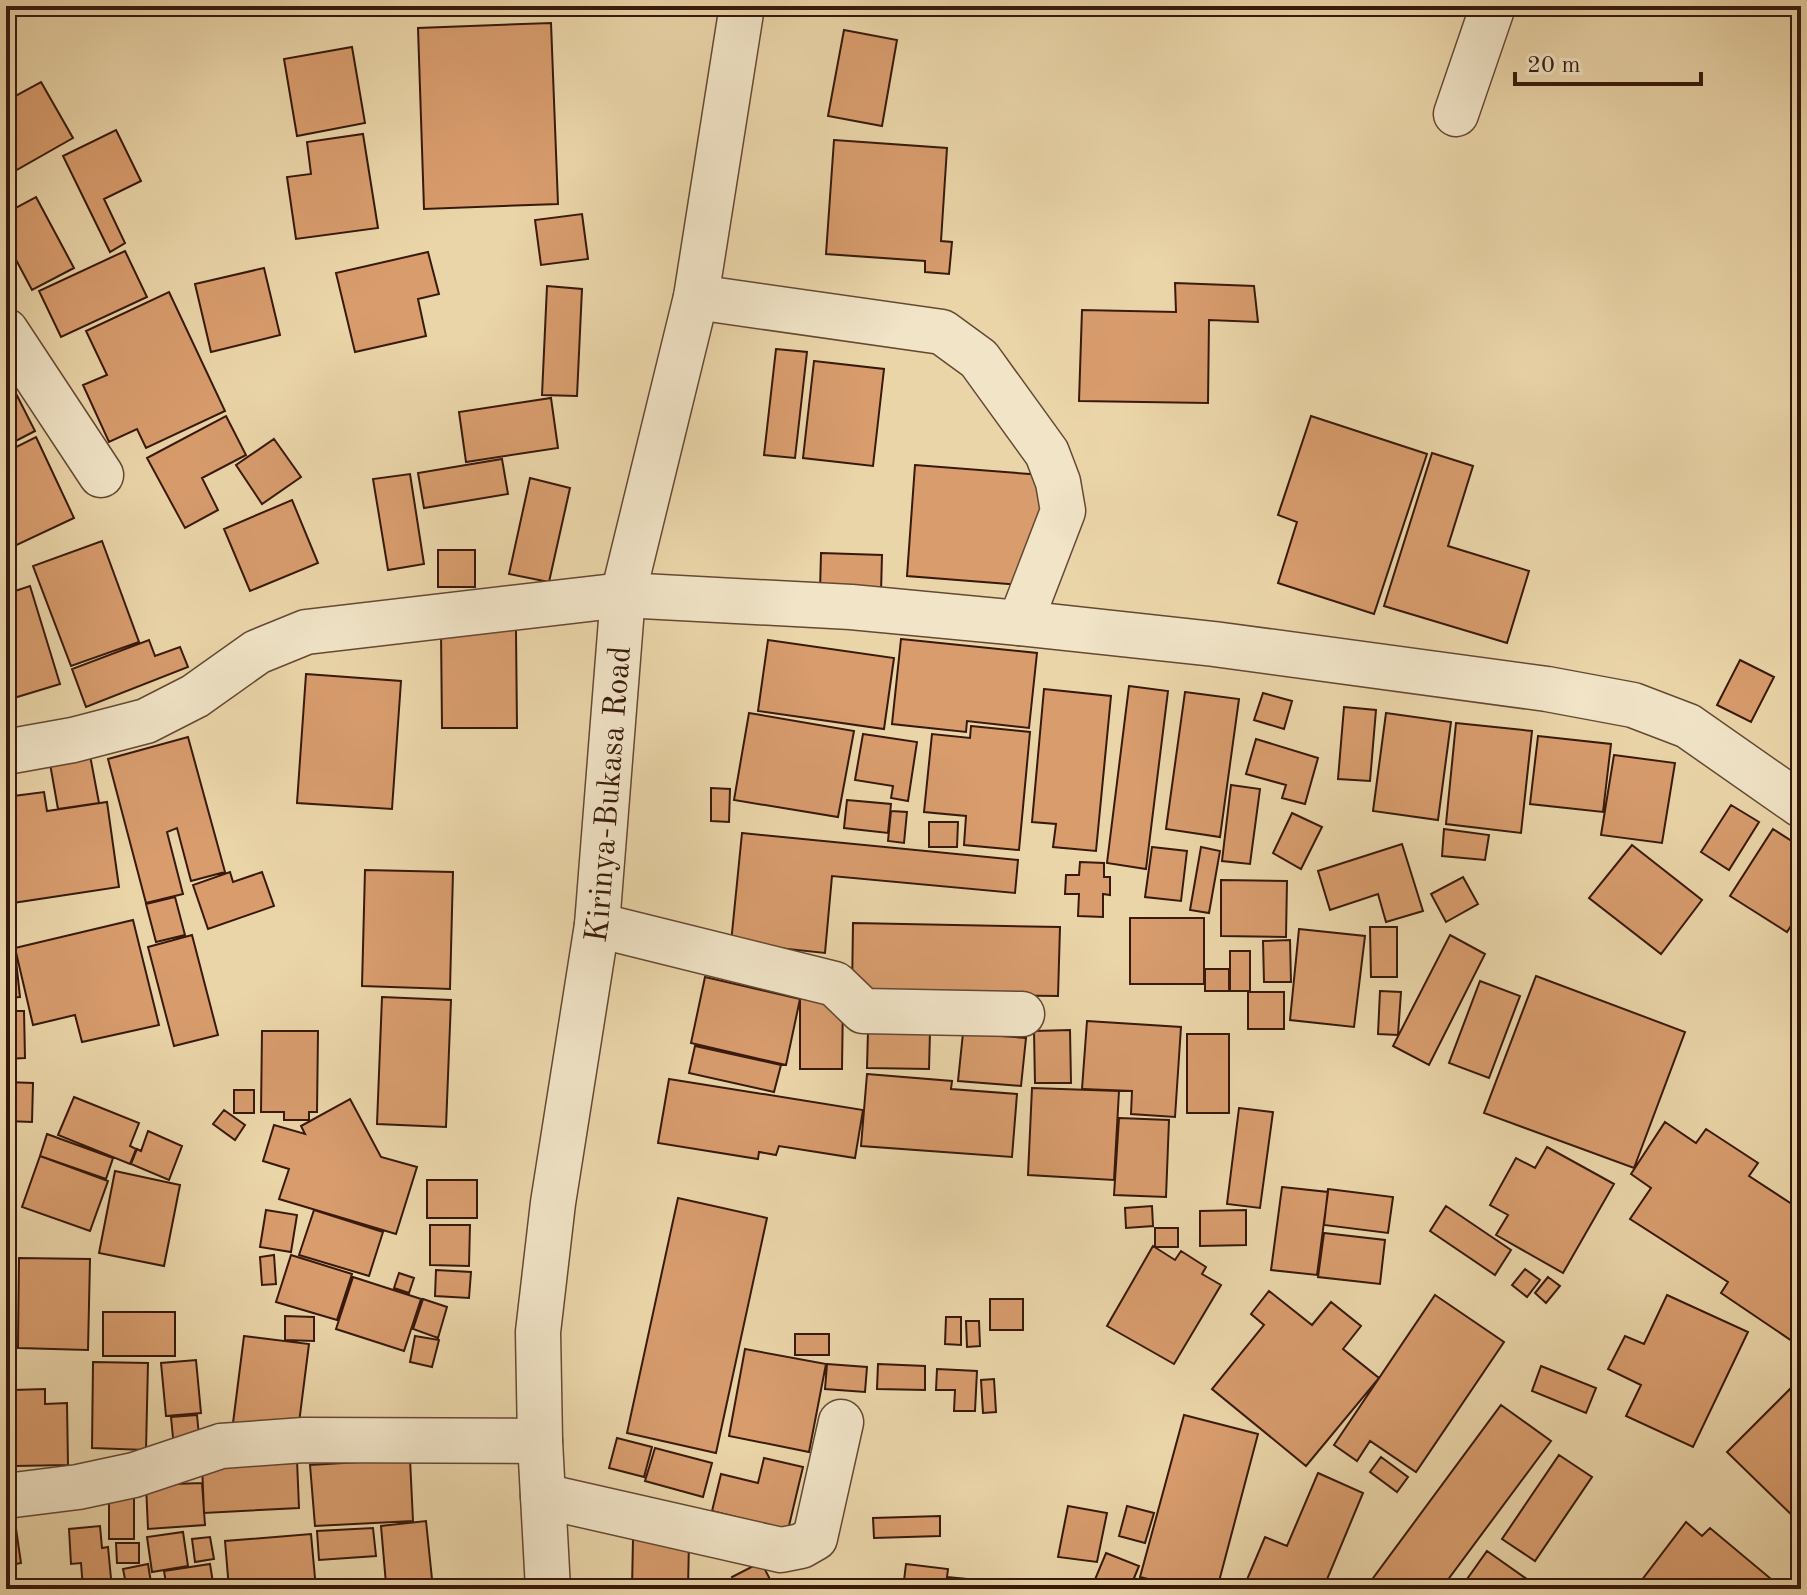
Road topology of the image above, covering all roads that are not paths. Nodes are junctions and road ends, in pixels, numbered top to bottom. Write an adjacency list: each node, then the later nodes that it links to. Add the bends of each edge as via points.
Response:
1 (742, 6): 4 (street, Kirinya-Bukasa Road)
2 (1493, 6): 3 (street)
3 (1456, 114)
4 (696, 297): 7 (street, Kirinya-Bukasa Road); 8 (street, via 942,332 979,359 1047,453 1063,511)
5 (6, 331): 6 (street)
6 (101, 475)
7 (623, 595): 8 (street, via 851,607); 9 (street, via 306,632 257,652 195,696 146,721); 11 (street, Kirinya-Bukasa Road)
8 (1020, 623): 10 (street, via 1214,644 1633,705 1688,726)
9 (6, 752)
10 (1801, 805)
11 (597, 925): 12 (street, via 835,984 863,1011); 14 (street, Kirinya-Bukasa Road, via 538,1332)
12 (1022, 1014)
13 (841, 1422): 16 (street, via 815,1538 801,1546 781,1550)
14 (540, 1441): 15 (street, via 304,1440 221,1446 134,1475); 16 (street, Kirinya-Bukasa Road)
15 (6, 1496)
16 (543, 1496): 17 (street, Kirinya-Bukasa Road)
17 (548, 1589)

